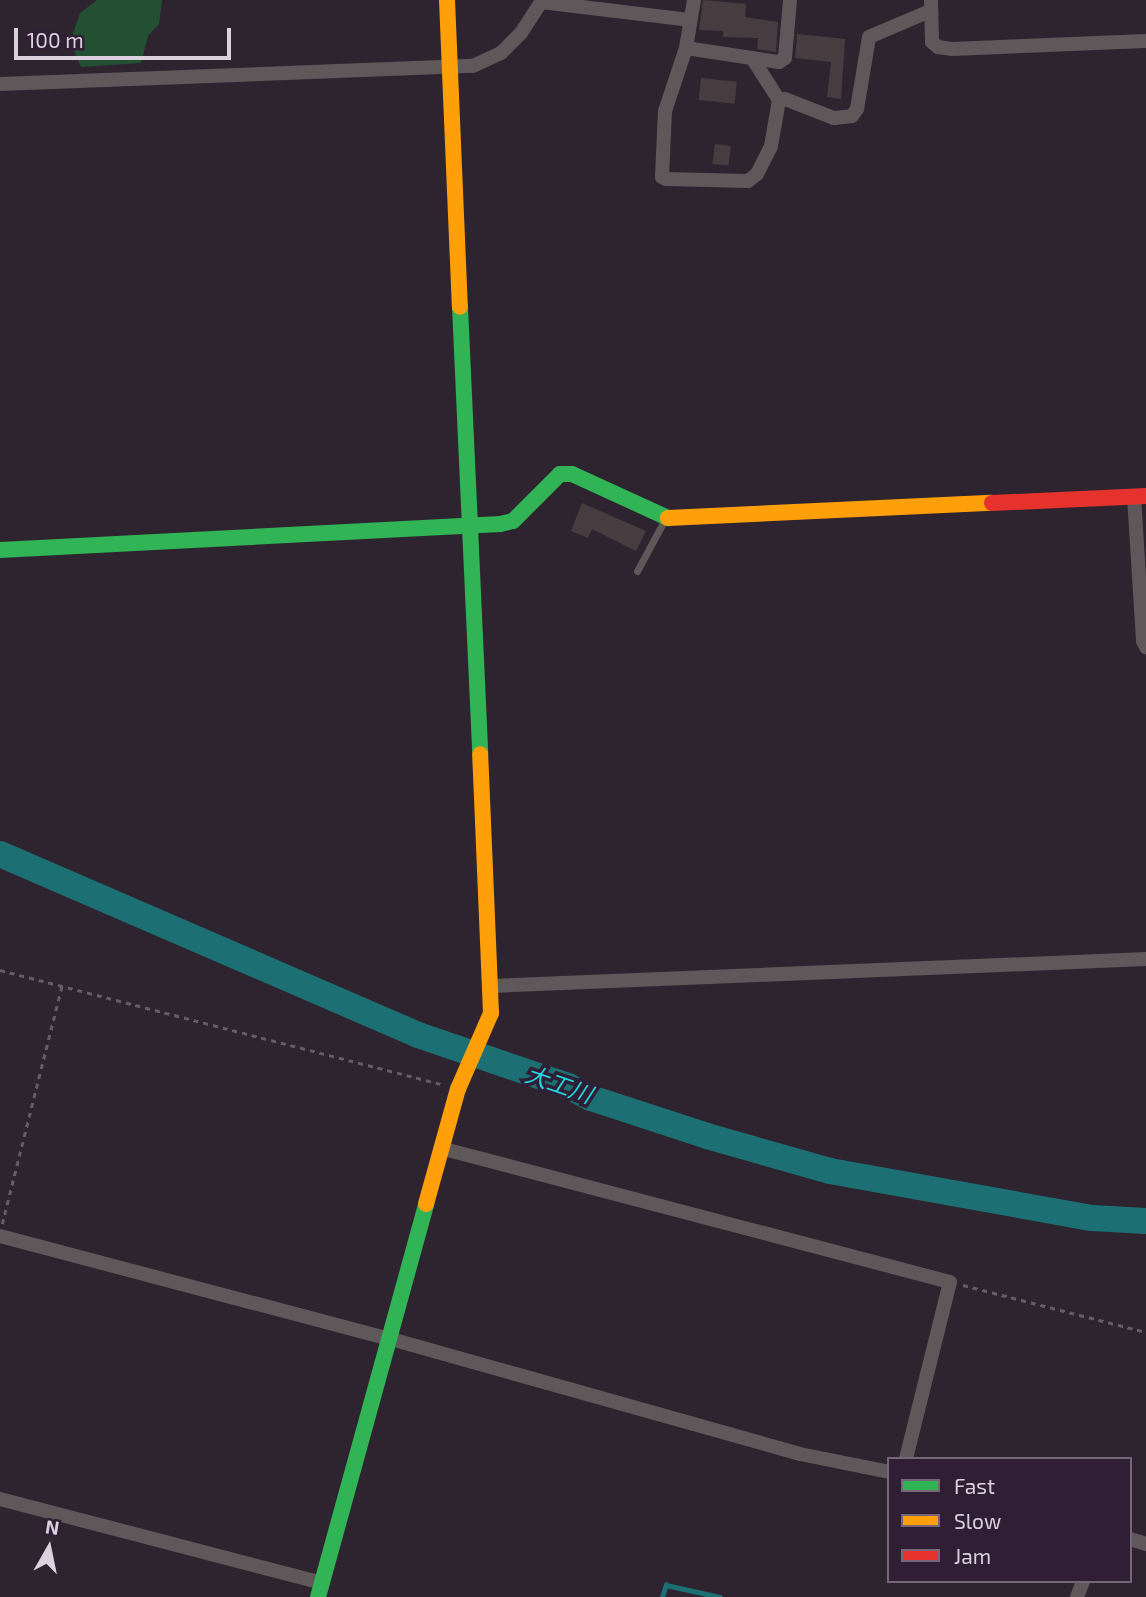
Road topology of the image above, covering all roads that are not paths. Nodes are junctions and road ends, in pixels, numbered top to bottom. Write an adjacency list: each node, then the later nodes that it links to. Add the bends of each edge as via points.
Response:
1 (447, 0): 11 (street)
2 (694, 0): 7 (street)
3 (790, 0): 10 (street, via 785,58 779,62)
4 (535, 3): 5 (street); 11 (street, via 520,33 501,53 473,66)
5 (615, 5): 7 (street)
6 (930, 5): 8 (street, via 932,42 953,50); 13 (street, via 869,37 852,116 834,118)
7 (689, 20): 9 (street)
8 (1146, 41)
9 (686, 48): 10 (street); 13 (street, via 665,111 662,177 748,181 757,174 771,146)
10 (751, 58): 13 (street)
11 (450, 67): 12 (street); 16 (street)
12 (0, 84)
13 (779, 100)
14 (1140, 497): 15 (street); 19 (street)
15 (665, 518): 16 (street, via 572,474 560,474 513,521); 18 (lane)
16 (472, 525): 17 (street); 21 (street)
17 (0, 550)
18 (637, 571)
19 (1146, 647)
20 (1146, 959): 21 (street)
21 (492, 986): 22 (street, via 491,1013 458,1089)
22 (444, 1149): 24 (street); 25 (street, via 950,1282)
23 (0, 1234): 24 (street)
24 (391, 1339): 26 (street, via 800,1454); 28 (street)
25 (906, 1457)
26 (887, 1472)
27 (0, 1499): 28 (street)
28 (320, 1590)

